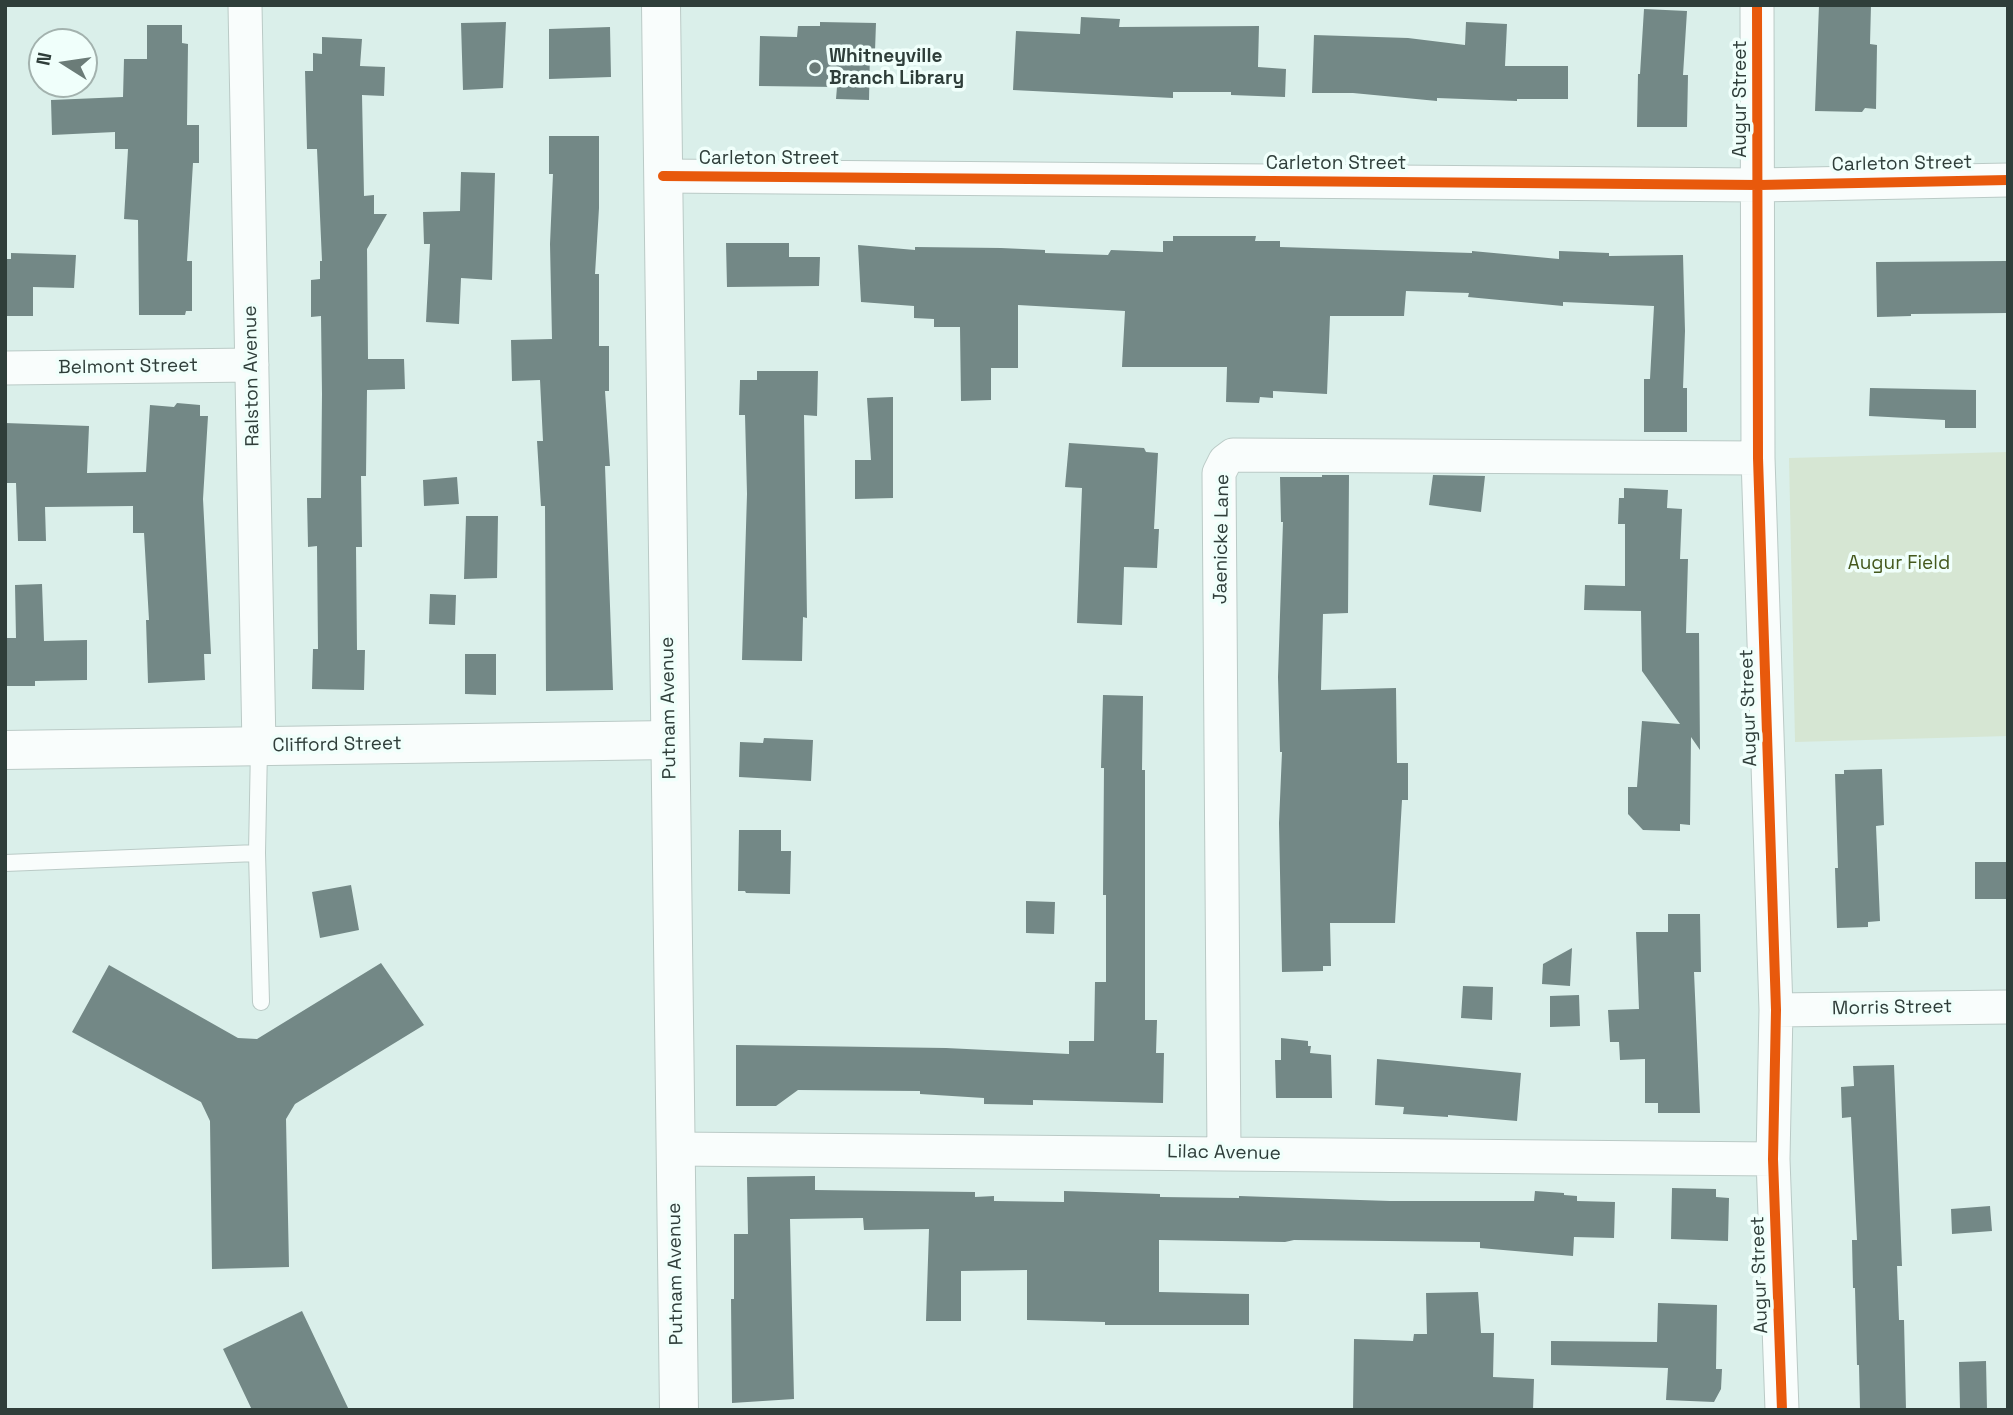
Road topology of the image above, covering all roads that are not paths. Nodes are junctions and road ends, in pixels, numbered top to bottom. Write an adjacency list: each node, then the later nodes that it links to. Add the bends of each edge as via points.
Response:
1 (245, 5): 7 (street, Ralston Avenue)
2 (661, 5): 4 (main road, Putnam Avenue)
3 (1757, 5): 6 (street, Augur Street)
4 (663, 176): 6 (street, Carleton Street); 10 (main road, Putnam Avenue)
5 (2008, 180): 6 (street, Carleton Street)
6 (1759, 185): 9 (street, Augur Street)
7 (252, 365): 8 (street, Belmont Street); 11 (street, Ralston Avenue)
8 (5, 368)
9 (1758, 458): 17 (street, Augur Street); 19 (street, Jaenicke Lane, via 1233,455 1225,461 1219,473)
10 (669, 740): 11 (main road, Clifford Street); 18 (main road, Putnam Avenue)
11 (259, 747): 12 (main road, Clifford Street); 13 (lane)
12 (5, 750)
13 (257, 853): 14 (lane); 15 (lane)
14 (5, 863)
15 (261, 1002)
16 (2008, 1007): 17 (street, Morris Street)
17 (1776, 1010): 20 (street, Augur Street)
18 (675, 1149): 19 (street, Lilac Avenue); 21 (main road, Putnam Avenue)
19 (1224, 1153): 20 (street, Lilac Avenue)
20 (1773, 1159): 22 (street, Augur Street)
21 (678, 1410)
22 (1782, 1410)

